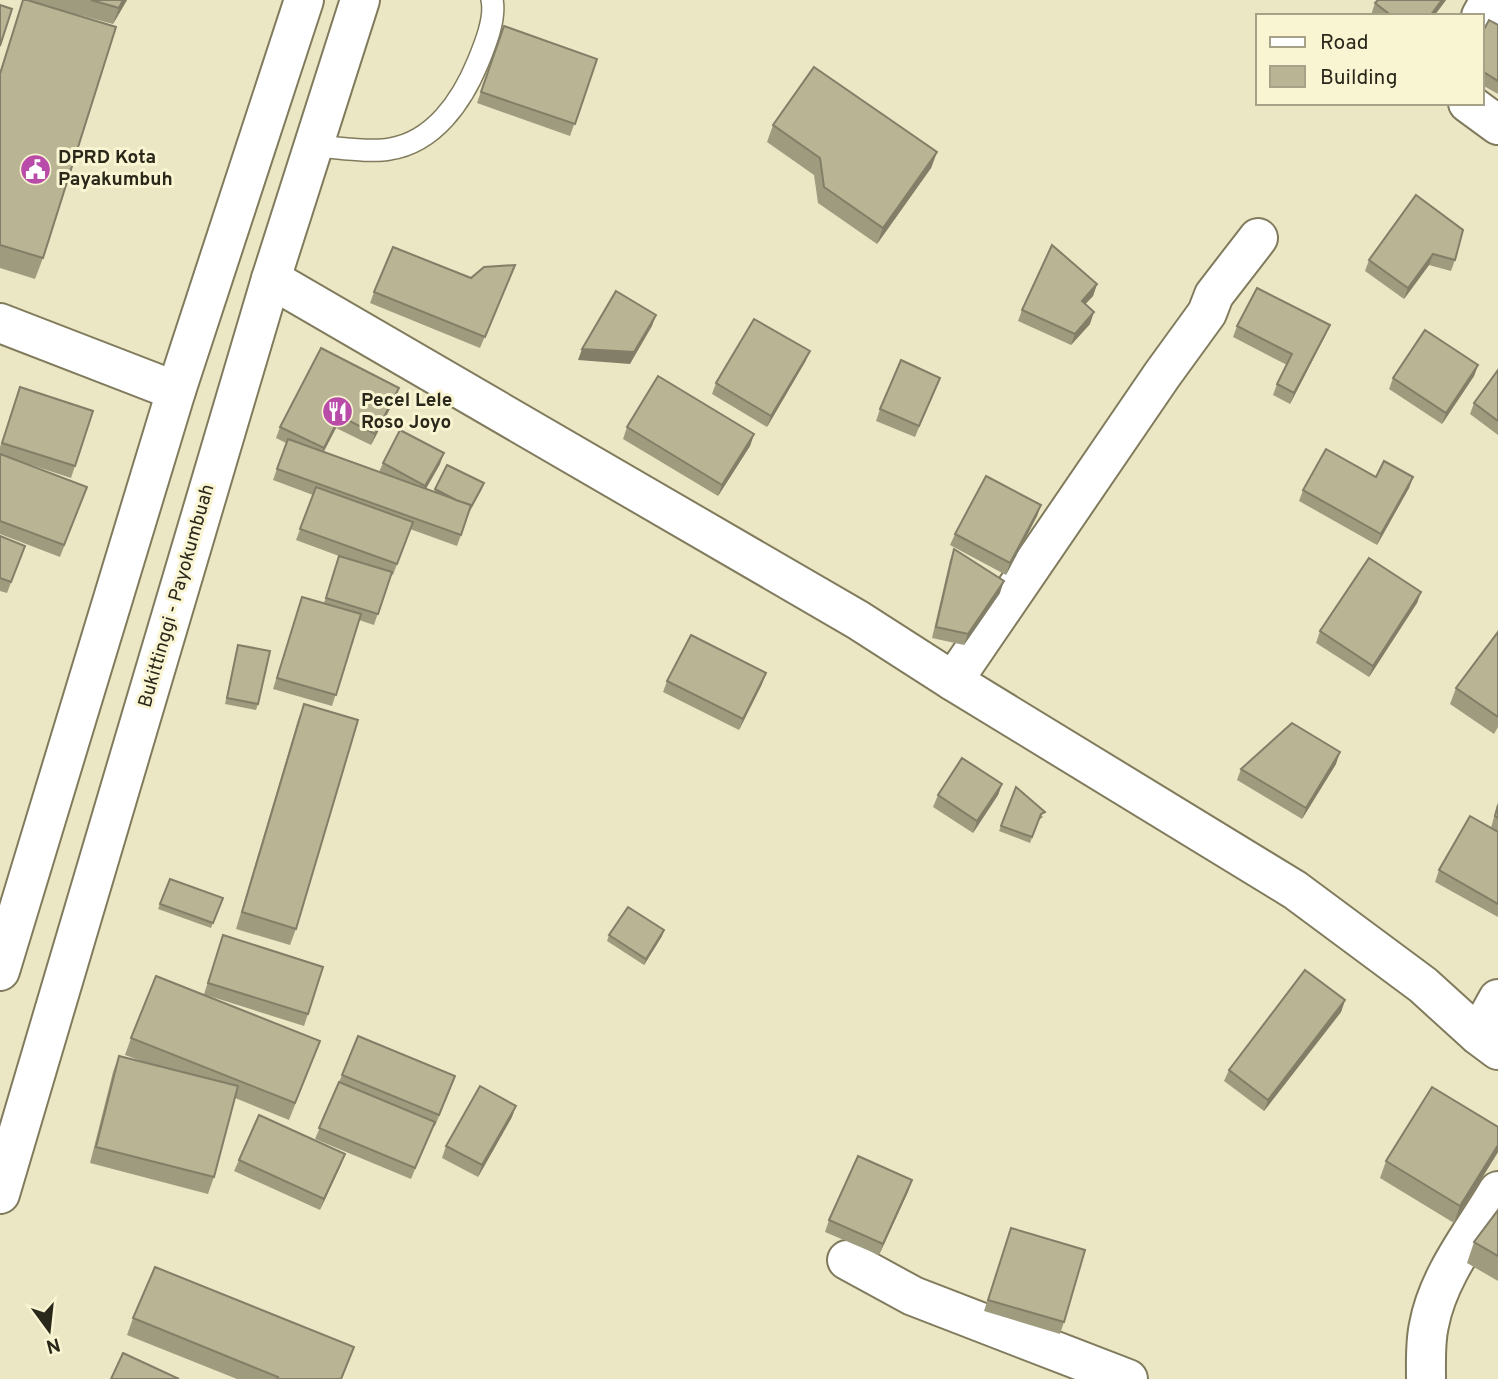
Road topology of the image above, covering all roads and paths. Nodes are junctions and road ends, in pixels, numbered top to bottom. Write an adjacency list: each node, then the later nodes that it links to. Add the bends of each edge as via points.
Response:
1 (304, 0): 10 (main road)
2 (360, 0): 6 (main road, Bukittinggi - Payokumbuah)
3 (492, 0): 6 (lane, via 494,9 467,90 443,120 416,140 389,150)
4 (1471, 105): 5 (main road)
5 (1498, 125)
6 (314, 146): 8 (main road, Bukittinggi - Payokumbuah)
7 (1258, 238): 11 (main road, via 1214,295 1208,313)
8 (271, 279): 11 (main road, via 858,620); 16 (main road, Bukittinggi - Payokumbuah)
9 (0, 323): 10 (main road)
10 (176, 391): 12 (main road)
11 (953, 681): 14 (main road, via 1295,890 1423,985)
12 (0, 971)
13 (1498, 999): 14 (main road)
14 (1488, 1042)
15 (1498, 1191): 19 (main road, via 1434,1303)
16 (0, 1194)
17 (847, 1260): 18 (main road, via 913,1296)
18 (1128, 1379)
19 (1426, 1379)

